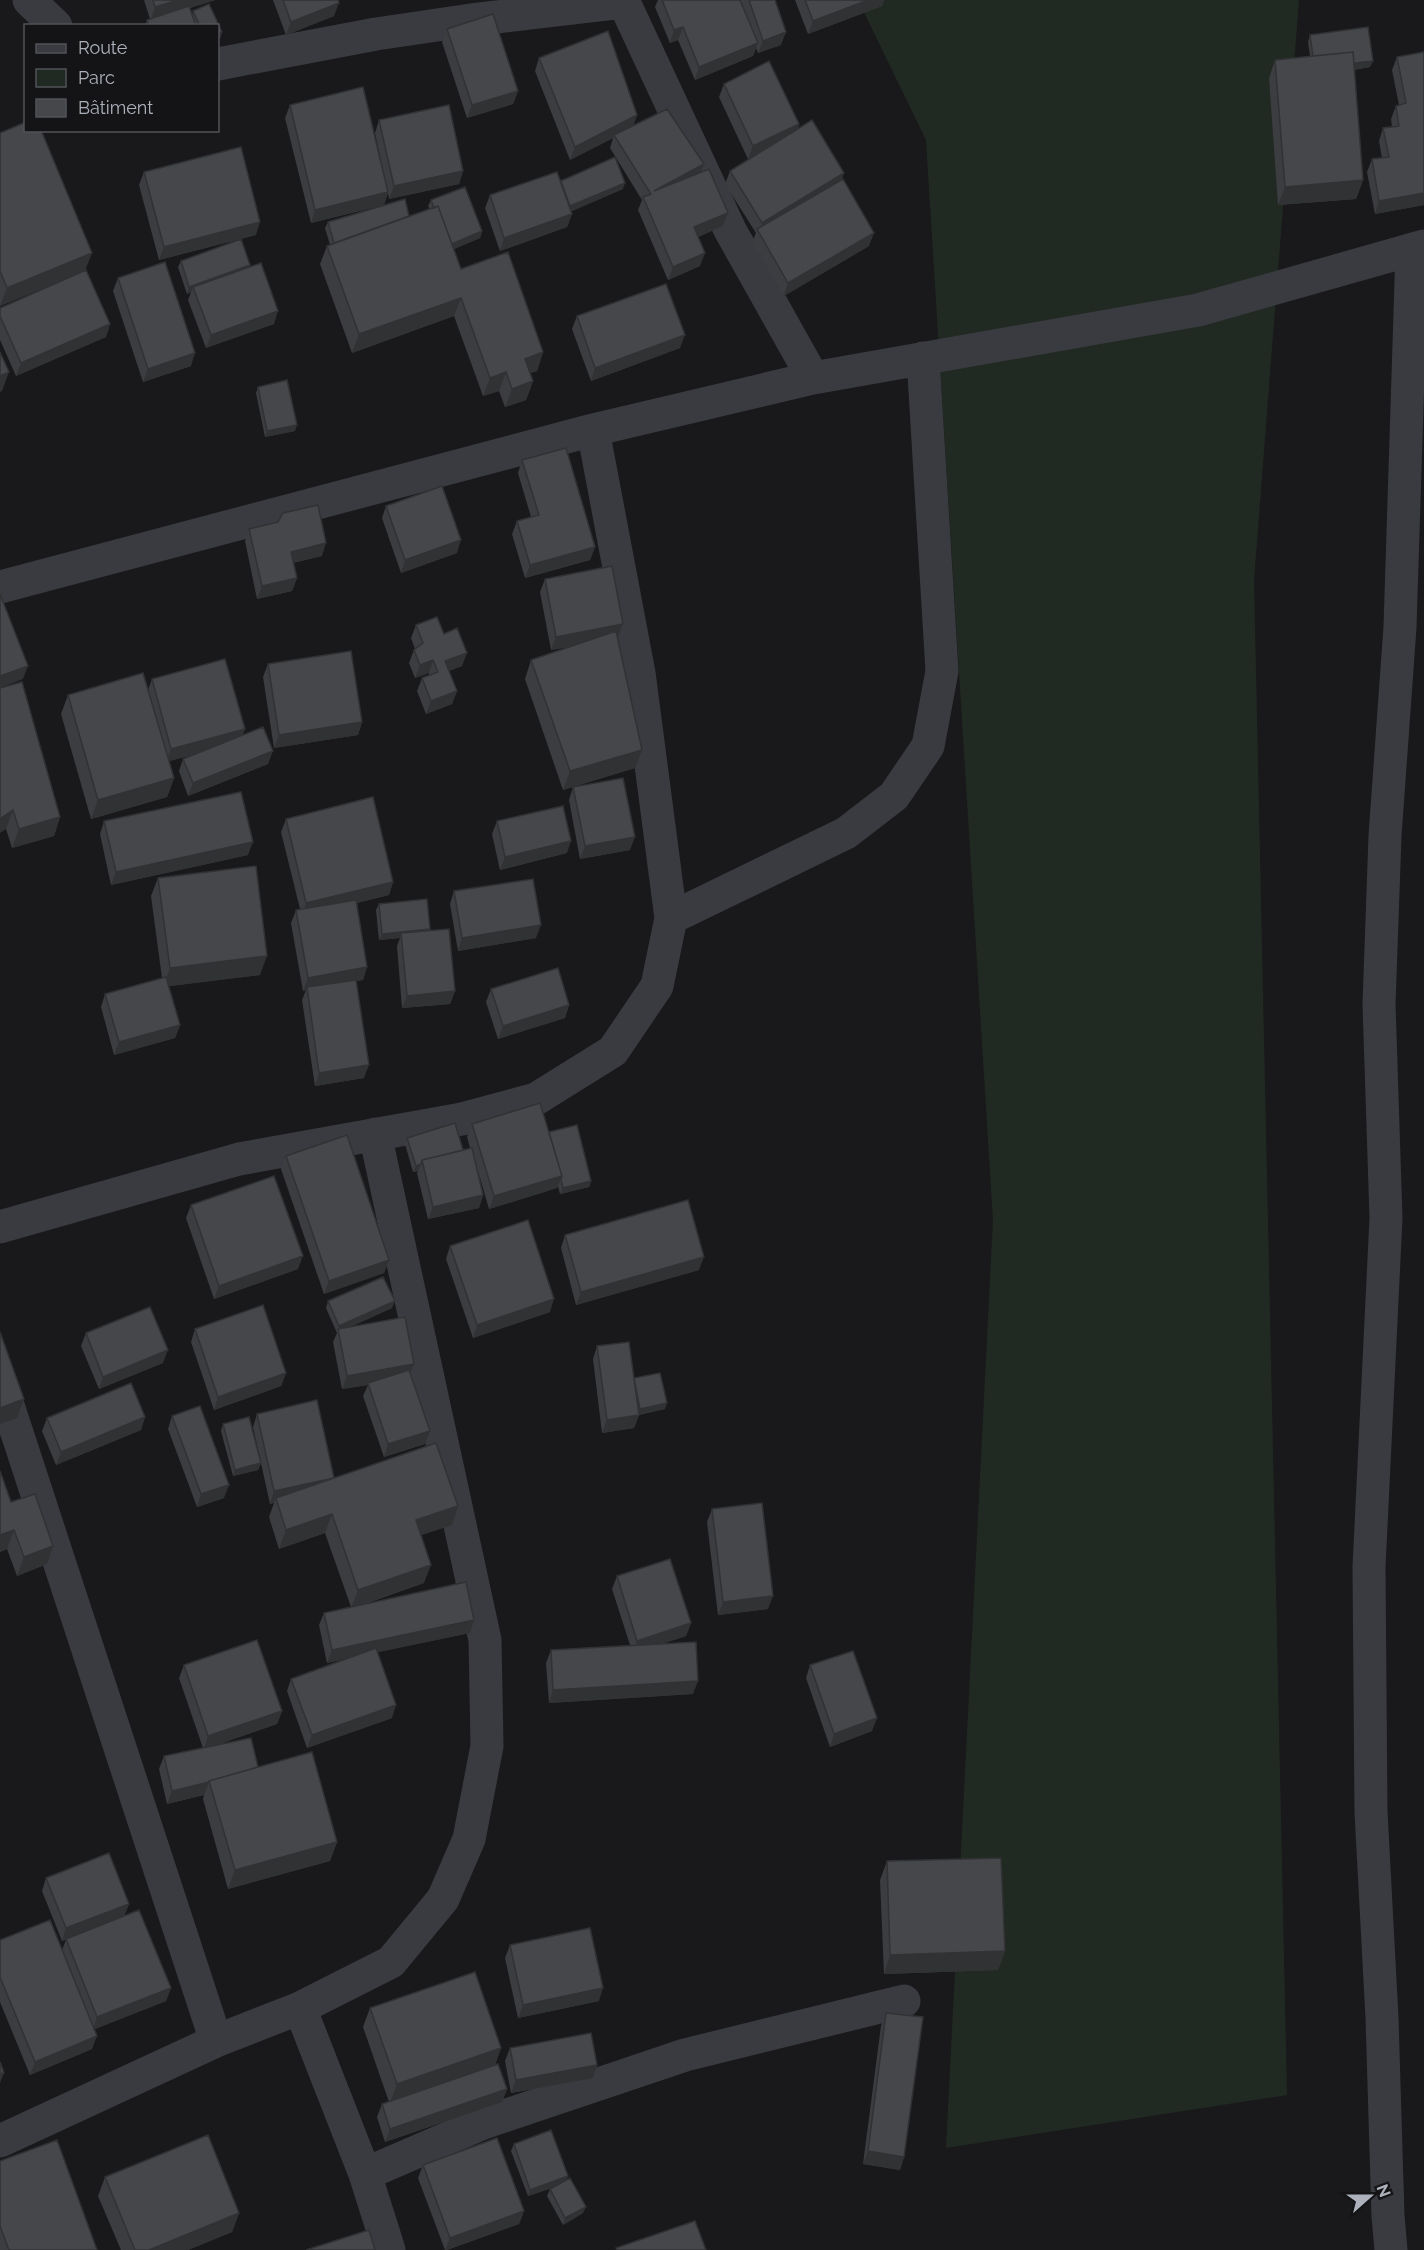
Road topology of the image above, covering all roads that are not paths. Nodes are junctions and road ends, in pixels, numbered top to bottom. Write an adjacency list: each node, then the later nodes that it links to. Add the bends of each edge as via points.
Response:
1 (29, 0): 3 (street)
2 (623, 1): 4 (street, via 388,32); 7 (street, via 730,230)
3 (54, 24)
4 (219, 64)
5 (1418, 248): 6 (street, via 1197,309); 20 (street, via 1379,1004 1386,1218 1369,1567 1371,1812)
6 (923, 358): 7 (street); 10 (street, via 942,671 928,746 894,796 846,833)
7 (813, 378): 8 (street)
8 (593, 430): 9 (street); 10 (street, via 639,673)
9 (0, 587)
10 (670, 918): 11 (street, via 657,986 613,1051 536,1099 462,1119)
11 (375, 1134): 12 (street, via 239,1159); 15 (street, via 485,1640 487,1746 469,1839 443,1899 391,1962)
12 (0, 1227)
13 (0, 1381): 16 (street)
14 (904, 2001): 18 (street, via 685,2055 483,2123)
15 (300, 2007): 16 (street); 18 (street)
16 (216, 2041): 17 (street)
17 (0, 2141)
18 (365, 2174): 19 (street)
19 (389, 2250)
20 (1391, 2250)

